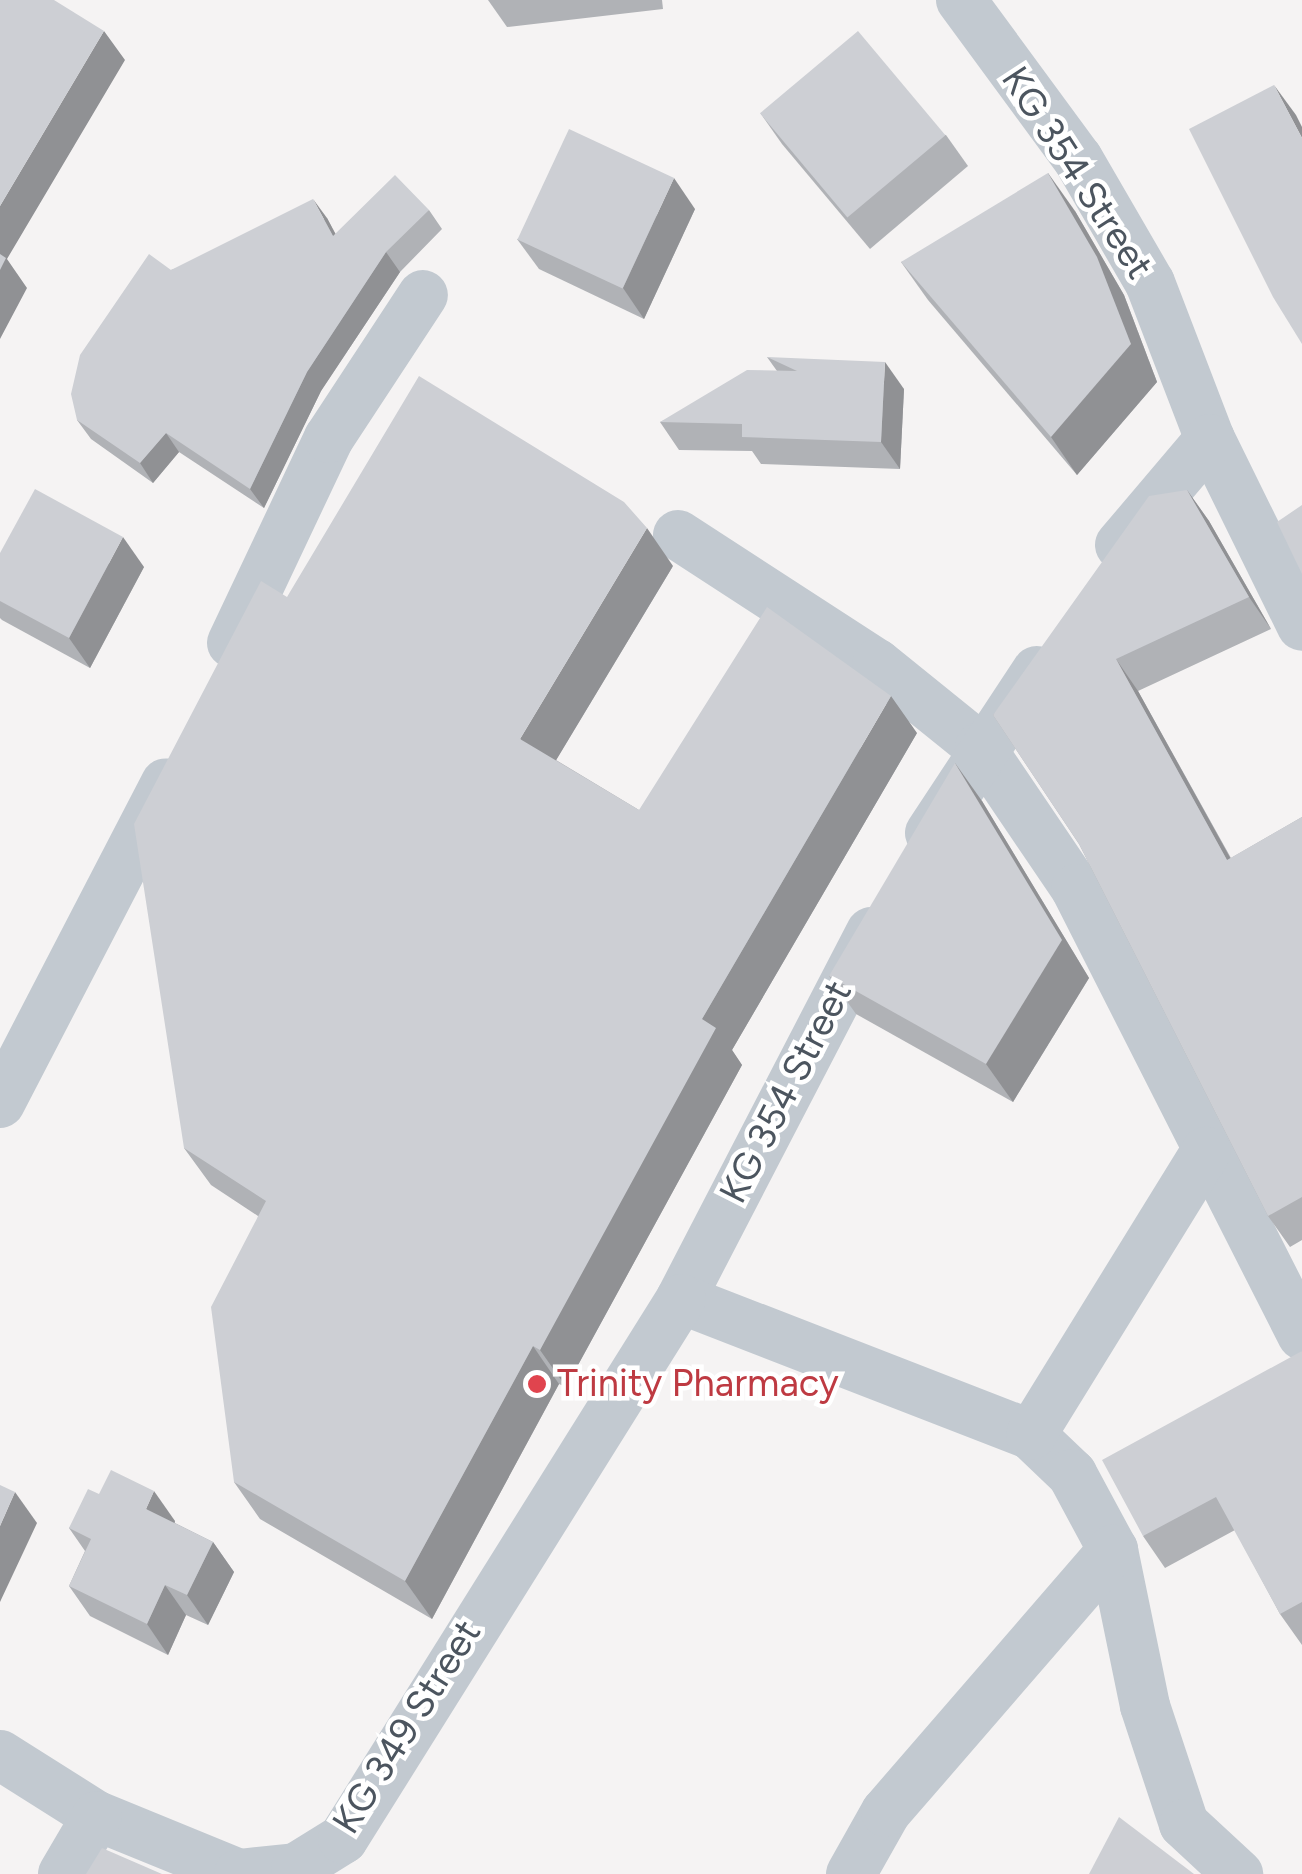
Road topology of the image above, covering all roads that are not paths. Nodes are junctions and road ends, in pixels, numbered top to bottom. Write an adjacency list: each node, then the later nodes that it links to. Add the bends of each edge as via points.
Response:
1 (961, 0): 3 (street, KG 354 Street, via 1078,159 1150,282)
2 (423, 295): 8 (street, via 329,438)
3 (1210, 439): 5 (street); 6 (street, KG 354 Street)
4 (678, 535): 10 (street, via 876,664)
5 (1091, 588)
6 (1302, 626)
7 (1061, 634): 10 (street, KG 354 Street)
8 (213, 683)
9 (188, 735): 11 (street)
10 (980, 748): 12 (street, via 1076,889); 13 (street, KG 354 Street, via 810,1037)
11 (0, 1102)
12 (1206, 1152): 14 (street); 15 (street)
13 (681, 1299): 15 (street); 18 (street, KG 349 Street, via 343,1839 296,1868 239,1874)
14 (1302, 1335)
15 (1031, 1435): 16 (street, via 1072,1474)
16 (1113, 1550): 20 (street, via 886,1812); 21 (street, via 1145,1706 1184,1824)
17 (0, 1755): 18 (street, KG 349 Street)
18 (96, 1816): 19 (street)
19 (63, 1874)
20 (851, 1874)
21 (1238, 1874)

